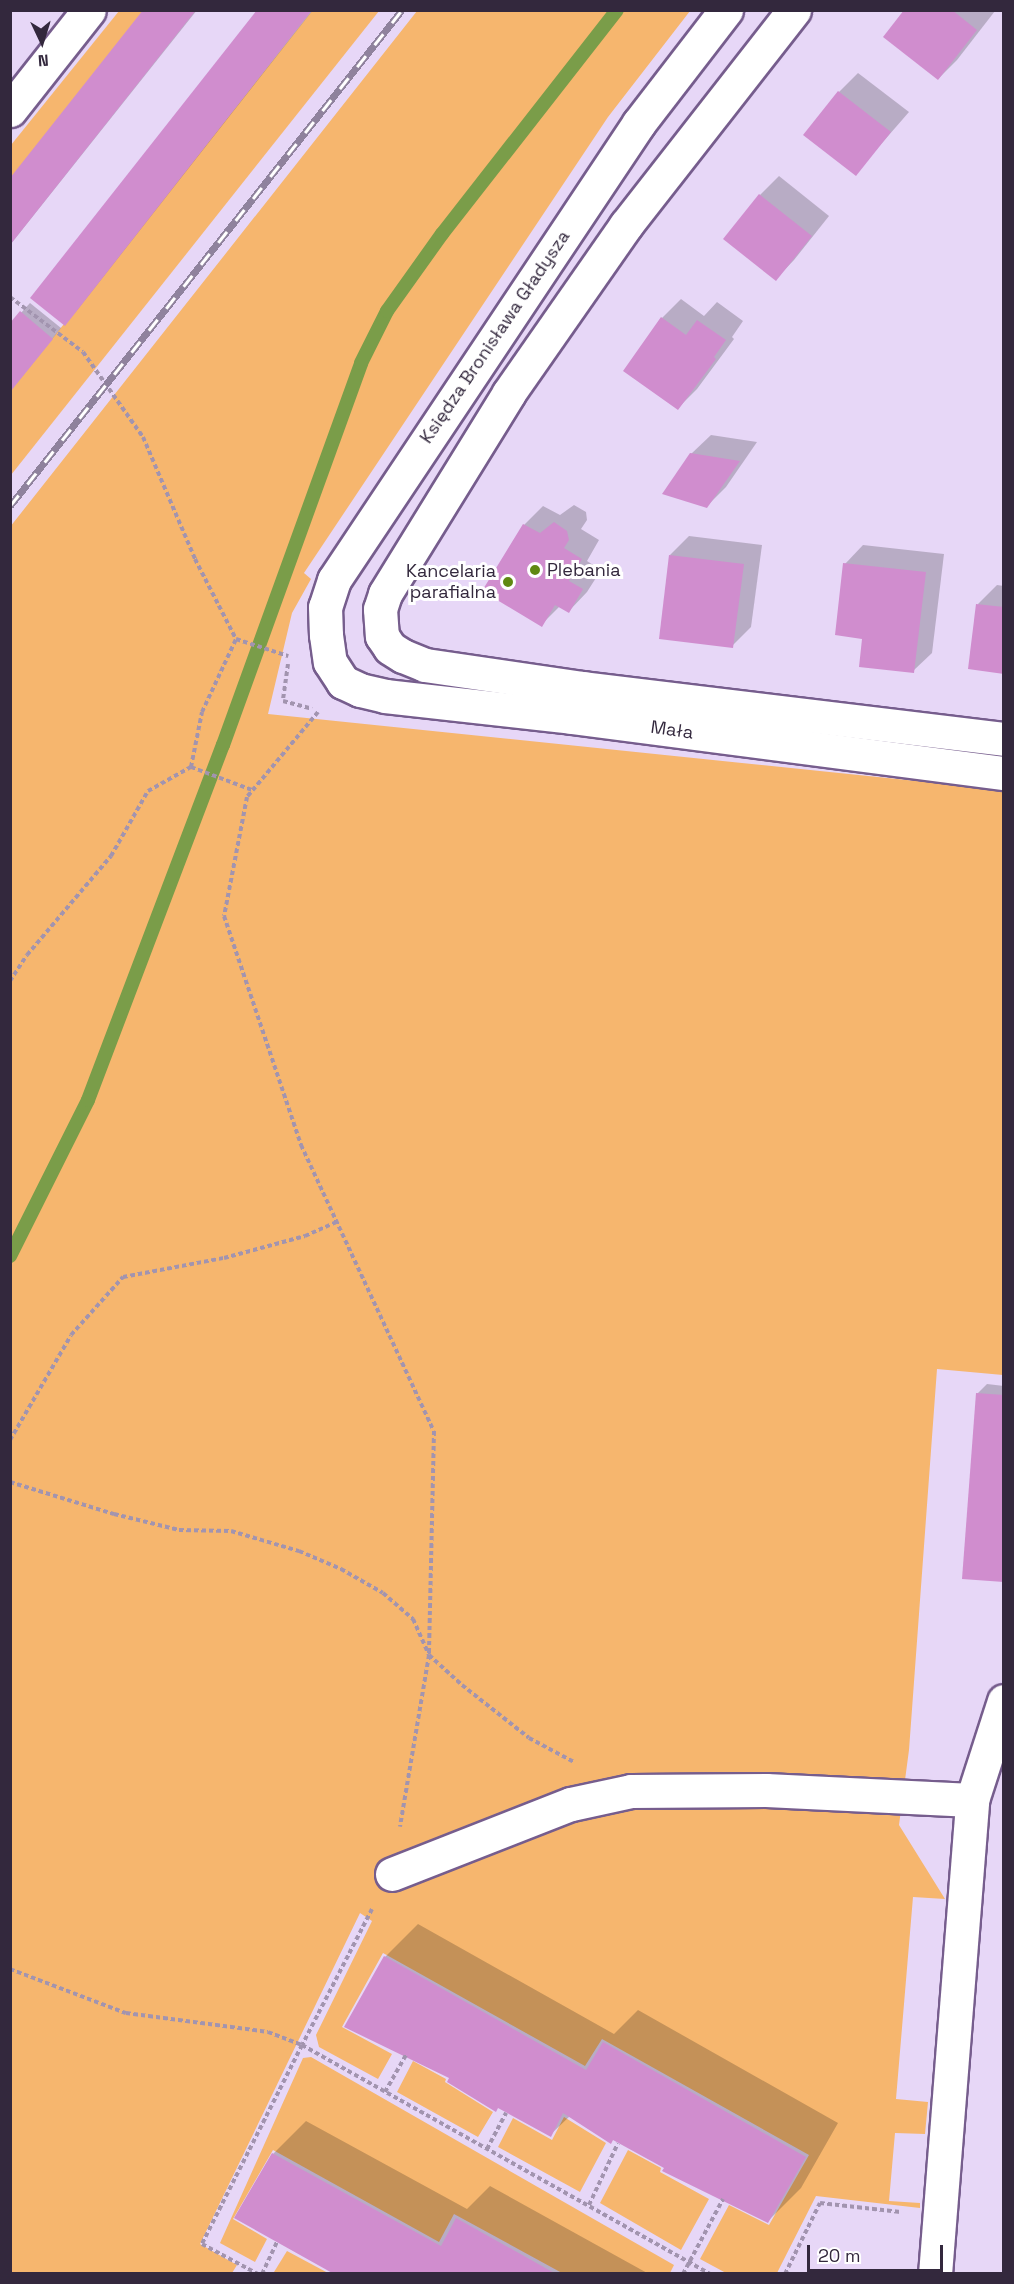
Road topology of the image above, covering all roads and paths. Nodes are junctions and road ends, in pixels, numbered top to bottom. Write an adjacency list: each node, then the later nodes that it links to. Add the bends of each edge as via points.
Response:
1 (89, 10): 4 (street)
2 (726, 10): 9 (street, Księdza Bronisława Gładysza, via 639,123 334,580 325,607 326,635 330,662)
3 (794, 10): 11 (street, Mała, via 626,225 509,393 385,594 382,636 403,657 425,665)
4 (10, 110)
5 (10, 297): 6 (path, via 83,352 143,437 195,559)
6 (236, 639): 8 (path); 12 (path, via 202,712)
7 (292, 645): 10 (path, via 283,701)
8 (285, 655)
9 (343, 682): 10 (path); 13 (street, Mała, via 385,696)
10 (319, 711): 14 (path)
11 (1004, 739)
12 (191, 767): 14 (path); 15 (path, via 148,791 111,856)
13 (1004, 773)
14 (252, 790): 16 (path, via 247,797 224,916 301,1145)
15 (10, 981)
16 (337, 1222): 17 (path, via 305,1236 224,1258 123,1277 71,1335); 19 (path, via 434,1431)
17 (10, 1440)
18 (10, 1482): 19 (path, via 168,1528 231,1531 299,1551 383,1593 412,1618)
19 (429, 1655): 21 (path, via 530,1738); 23 (path)
20 (1004, 1701): 22 (street)
21 (631, 1791): 22 (street, via 766,1790); 23 (street, via 571,1804)
22 (972, 1800): 33 (street)
23 (392, 1874): 25 (path)
24 (10, 1969): 25 (path, via 126,2013 268,2032)
25 (302, 2045): 27 (path); 36 (path, via 202,2244)
26 (406, 2055): 27 (path)
27 (385, 2092): 30 (path)
28 (506, 2113): 30 (path)
29 (618, 2143): 32 (path)
30 (487, 2149): 32 (path)
31 (723, 2199): 35 (path)
32 (589, 2205): 35 (path)
33 (940, 2216): 41 (path, via 820,2203); 42 (street)
34 (277, 2242): 38 (path)
35 (690, 2262): 39 (path); 40 (path)
36 (246, 2267): 37 (path); 38 (path)
37 (242, 2274)
38 (260, 2274)
39 (683, 2274)
40 (710, 2274)
41 (785, 2274)
42 (935, 2274)

